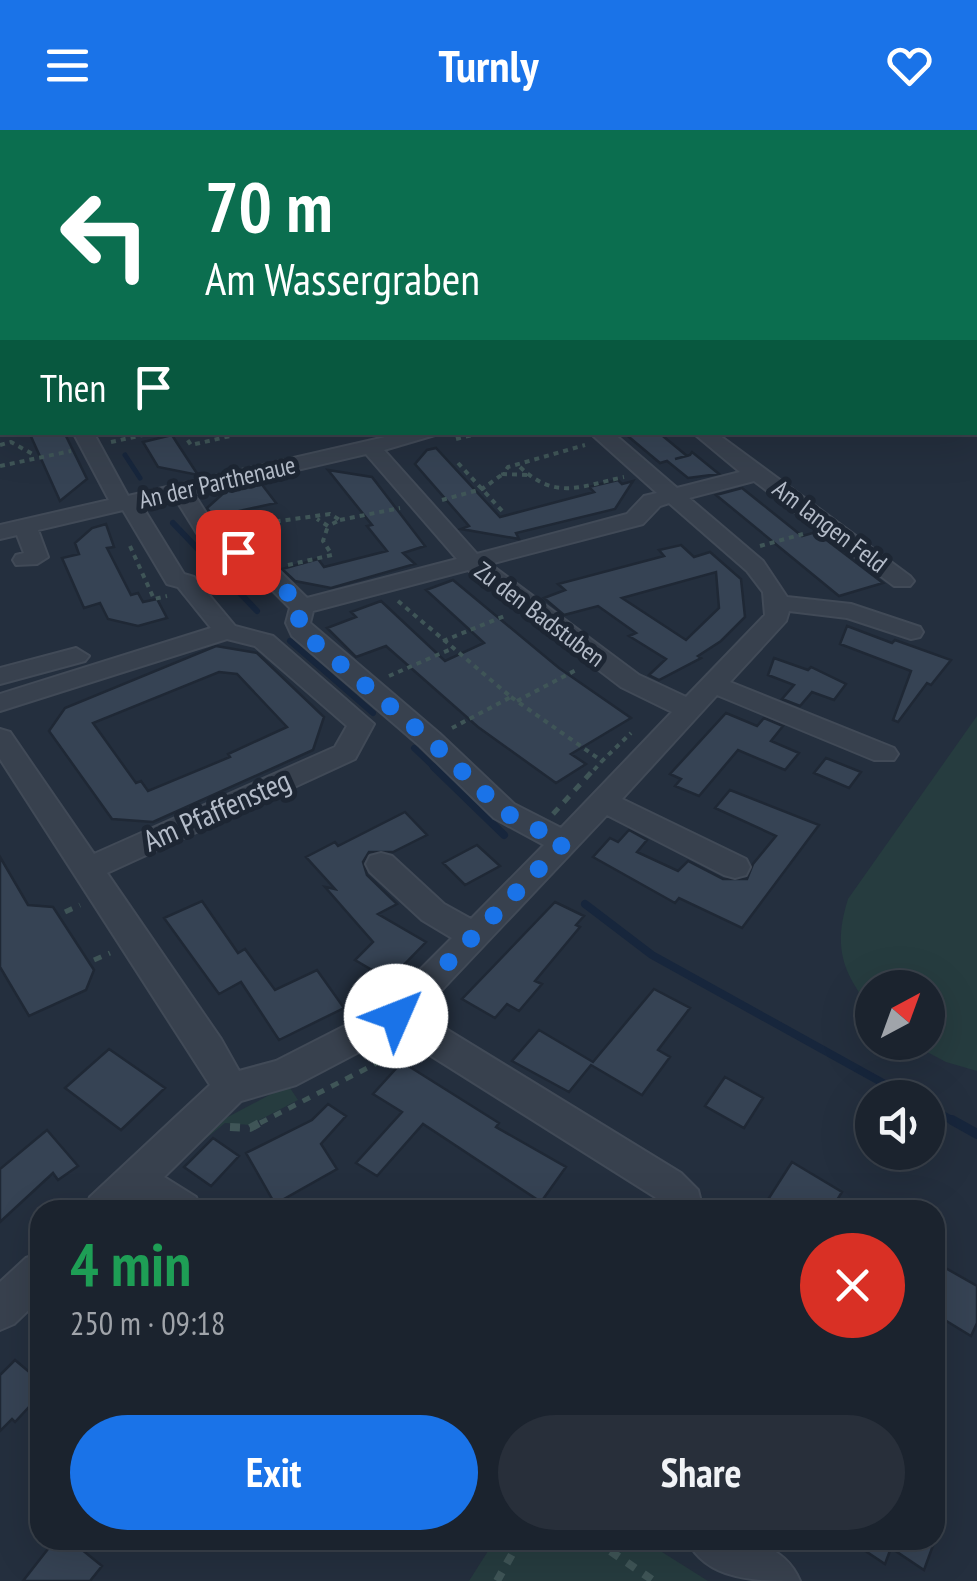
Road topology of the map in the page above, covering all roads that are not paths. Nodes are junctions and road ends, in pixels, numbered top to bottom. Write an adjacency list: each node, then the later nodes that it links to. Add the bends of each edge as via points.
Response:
1 (86, 435): 9 (street)
2 (706, 435): 6 (street, Am langen Feld)
3 (428, 436): 5 (street, An der Parthenaue)
4 (593, 438): 8 (street)
5 (371, 447): 7 (street, An der Parthenaue); 13 (street, Zu den Badstuben)
6 (756, 474): 8 (street, Am langen Feld); 14 (street, Am langen Feld)
7 (181, 490): 9 (street, An der Parthenaue); 16 (street, via 208,533 258,563)
8 (673, 496): 13 (street, Am langen Feld, via 652,502 634,519); 15 (street, via 770,581)
9 (126, 503): 10 (street, An der Parthenaue); 17 (street, via 175,579 186,582)
10 (25, 526): 11 (street, An der Parthenaue); 12 (street)
11 (0, 532)
12 (30, 556)
13 (472, 562): 16 (street, Am langen Feld); 25 (street, Zu den Badstuben, via 598,659)
14 (902, 581)
15 (778, 603): 18 (street, via 851,610); 23 (street, via 771,625)
16 (302, 607): 29 (street, via 301,631 504,812)
17 (226, 632): 24 (street); 32 (street, Am Pfaffensteg, via 264,642 361,724 345,752)
18 (911, 632)
19 (76, 656): 22 (street)
20 (27, 661): 21 (street)
21 (0, 668)
22 (0, 676)
23 (715, 685): 25 (street); 27 (street)
24 (0, 704)
25 (678, 704): 28 (street)
26 (0, 738): 32 (street)
27 (884, 754)
28 (604, 802): 29 (street); 31 (street)
29 (551, 836): 33 (street)
30 (381, 864): 33 (street, via 433,912)
31 (735, 867)
32 (88, 869): 35 (street, via 208,1049)
33 (476, 936): 34 (street)
34 (405, 1021): 35 (street); 39 (street)
35 (220, 1110): 36 (street)
36 (135, 1180): 37 (street); 38 (street)
37 (114, 1200)
38 (166, 1200)
39 (682, 1200)
40 (30, 1282): 41 (street)
41 (0, 1310)
42 (726, 1550): 43 (street)
43 (776, 1581)

